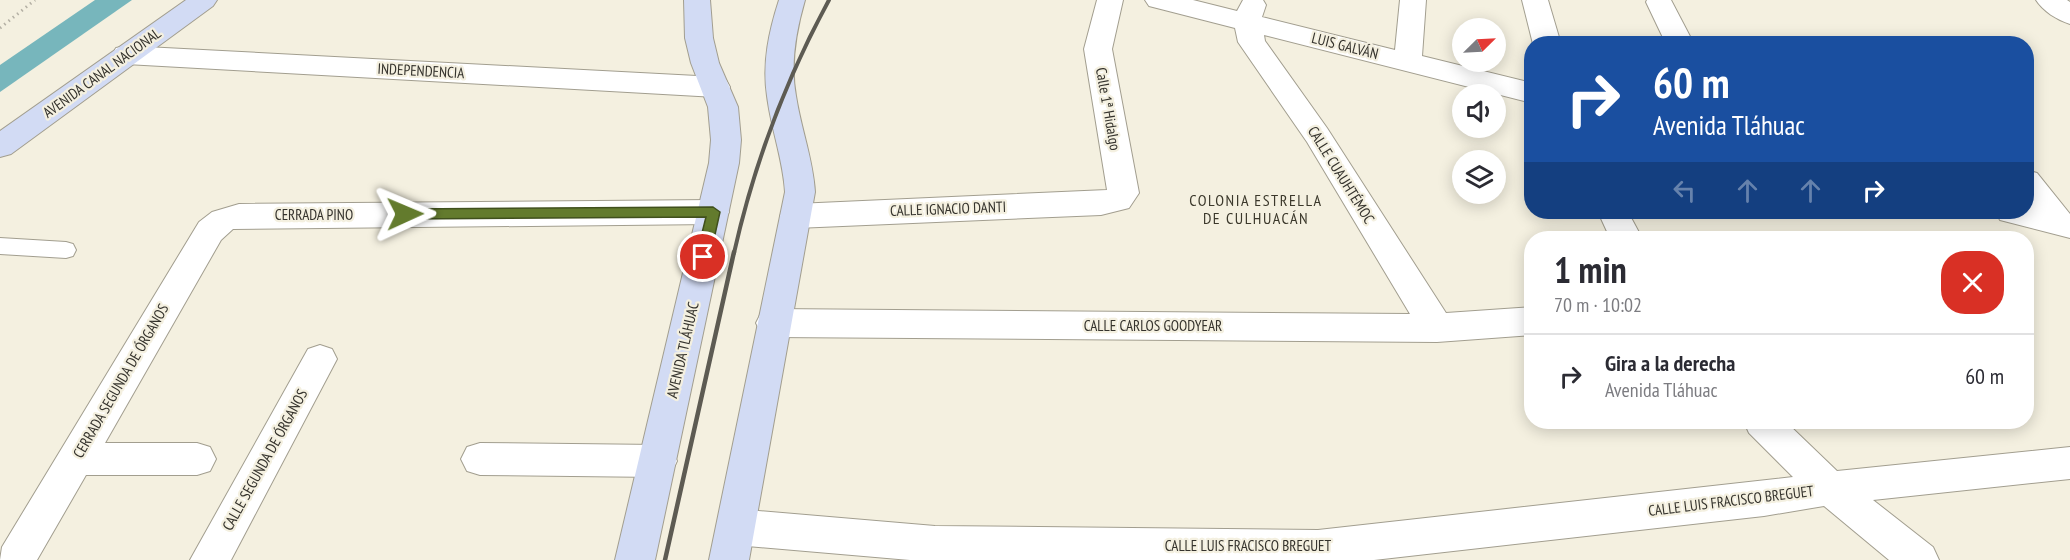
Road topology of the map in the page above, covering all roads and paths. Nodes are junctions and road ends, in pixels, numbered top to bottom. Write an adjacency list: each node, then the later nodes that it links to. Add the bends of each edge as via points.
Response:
1 (36, 0): 13 (path)
2 (204, 0): 16 (main road, AVENIDA CANAL NACIONAL)
3 (697, 0): 18 (main road, AVENIDA TLÁHUAC, via 699,38)
4 (792, 0): 25 (main road, via 781,39 779,67 784,111 800,170)
5 (1110, 0): 22 (street, Calle 1ª Hidalgo, via 1098,49 1123,193 1118,200)
6 (1158, 0): 11 (street, LUIS GALVÁN)
7 (1413, 0): 17 (street)
8 (1535, 0): 14 (street)
9 (2049, 0): 12 (street)
10 (1659, 2): 15 (street)
11 (1250, 11): 17 (street, LUIS GALVÁN); 32 (street, CALLE CUAUHTÉMOC, via 1252,42 1317,135)
12 (2070, 15)
13 (0, 28)
14 (1545, 36)
15 (1676, 36)
16 (126, 56): 18 (street, INDEPENDENCIA); 20 (main road, AVENIDA CANAL NACIONAL)
17 (1408, 61): 19 (street, LUIS GALVÁN)
18 (716, 87): 23 (main road, AVENIDA TLÁHUAC, via 723,107 726,140)
19 (1524, 91)
20 (0, 146)
21 (2034, 190): 27 (street)
22 (1101, 203): 25 (street, CALLE IGNACIO DANTI)
23 (713, 212): 24 (street, CERRADA PINO); 38 (main road, AVENIDA TLÁHUAC)
24 (239, 216): 35 (street, CERRADA SEGUNDA DE ÓRGANOS, via 223,220 210,231)
25 (796, 216): 31 (main road)
26 (2034, 218): 27 (street)
27 (2065, 225)
28 (0, 246): 29 (lane)
29 (66, 250)
30 (1524, 322): 32 (street, CALLE CARLOS GOODYEAR)
31 (773, 323): 32 (street, CALLE CARLOS GOODYEAR); 41 (main road)
32 (1437, 328)
33 (320, 359): 44 (street, CALLE SEGUNDA DE ÓRGANOS)
34 (1769, 429): 40 (street)
35 (75, 459): 36 (street); 43 (street, CERRADA SEGUNDA DE ÓRGANOS)
36 (197, 459)
37 (480, 459): 38 (street)
38 (658, 461): 45 (main road, AVENIDA TLÁHUAC)
39 (2070, 463): 40 (street, CALLE LUIS FRACISCO BREGUET)
40 (1829, 488): 42 (street, CALLE LUIS FRACISCO BREGUET, via 1764,499 1318,548); 46 (street)
41 (733, 543): 42 (street, CALLE LUIS FRACISCO BREGUET)
42 (934, 552)
43 (16, 560)
44 (210, 560)
45 (635, 560)
46 (1919, 560)

